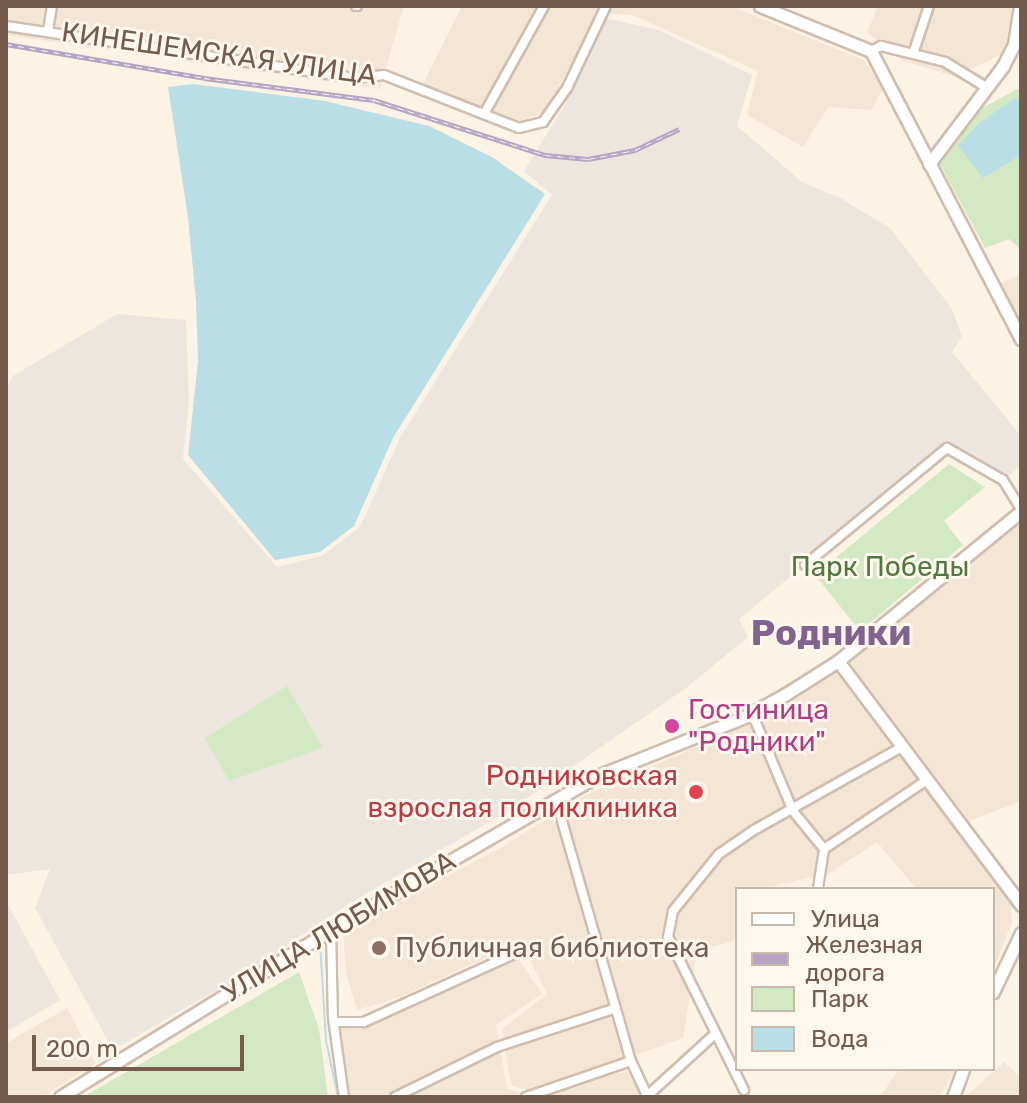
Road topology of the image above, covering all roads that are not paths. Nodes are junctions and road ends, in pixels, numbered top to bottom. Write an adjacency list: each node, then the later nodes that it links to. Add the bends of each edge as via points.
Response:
1 (52, 6): 8 (street)
2 (544, 6): 12 (street)
3 (606, 6): 12 (street, КИНЕШЕМСКАЯ УЛИЦА, via 567,88 543,122 519,128)
4 (760, 6): 9 (main road)
5 (929, 6): 10 (street)
6 (1020, 6): 11 (main road, via 1014,44)
7 (6, 26): 8 (street, КИНЕШЕМСКАЯ УЛИЦА)
8 (48, 31): 12 (street, КИНЕШЕМСКАЯ УЛИЦА, via 356,78 384,75)
9 (871, 51): 10 (street, via 881,46); 13 (main road)
10 (913, 54): 11 (street, via 945,62)
11 (986, 87): 13 (main road)
12 (484, 114)
13 (929, 164): 14 (main road)
14 (1021, 339)
15 (1021, 510): 16 (street, via 1003,480 947,448); 17 (main road, УЛИЦА ЛЮБИМОВА)
16 (805, 565)
17 (838, 661): 18 (main road, УЛИЦА ЛЮБИМОВА); 19 (main road)
18 (752, 713): 21 (main road, УЛИЦА ЛЮБИМОВА, via 597,776); 22 (street)
19 (902, 747): 20 (main road); 22 (street)
20 (927, 780): 23 (street); 25 (main road)
21 (556, 800): 27 (main road, УЛИЦА ЛЮБИМОВА); 30 (street)
22 (793, 811): 23 (street); 32 (street, via 719,854 673,911 668,937)
23 (824, 849): 24 (street)
24 (818, 887)
25 (1021, 905)
26 (1021, 933): 29 (main road)
27 (323, 935): 31 (street); 36 (main road, УЛИЦА ЛЮБИМОВА)
28 (512, 955): 31 (street, via 364,1022)
29 (995, 988)
30 (616, 1008): 33 (street); 38 (street, via 497,1047)
31 (334, 1022): 37 (street)
32 (715, 1034): 35 (street); 40 (street)
33 (631, 1061): 39 (street); 40 (street)
34 (962, 1071): 41 (main road)
35 (744, 1090)
36 (60, 1097)
37 (344, 1097)
38 (395, 1097)
39 (526, 1097)
40 (647, 1097)
41 (953, 1097)

